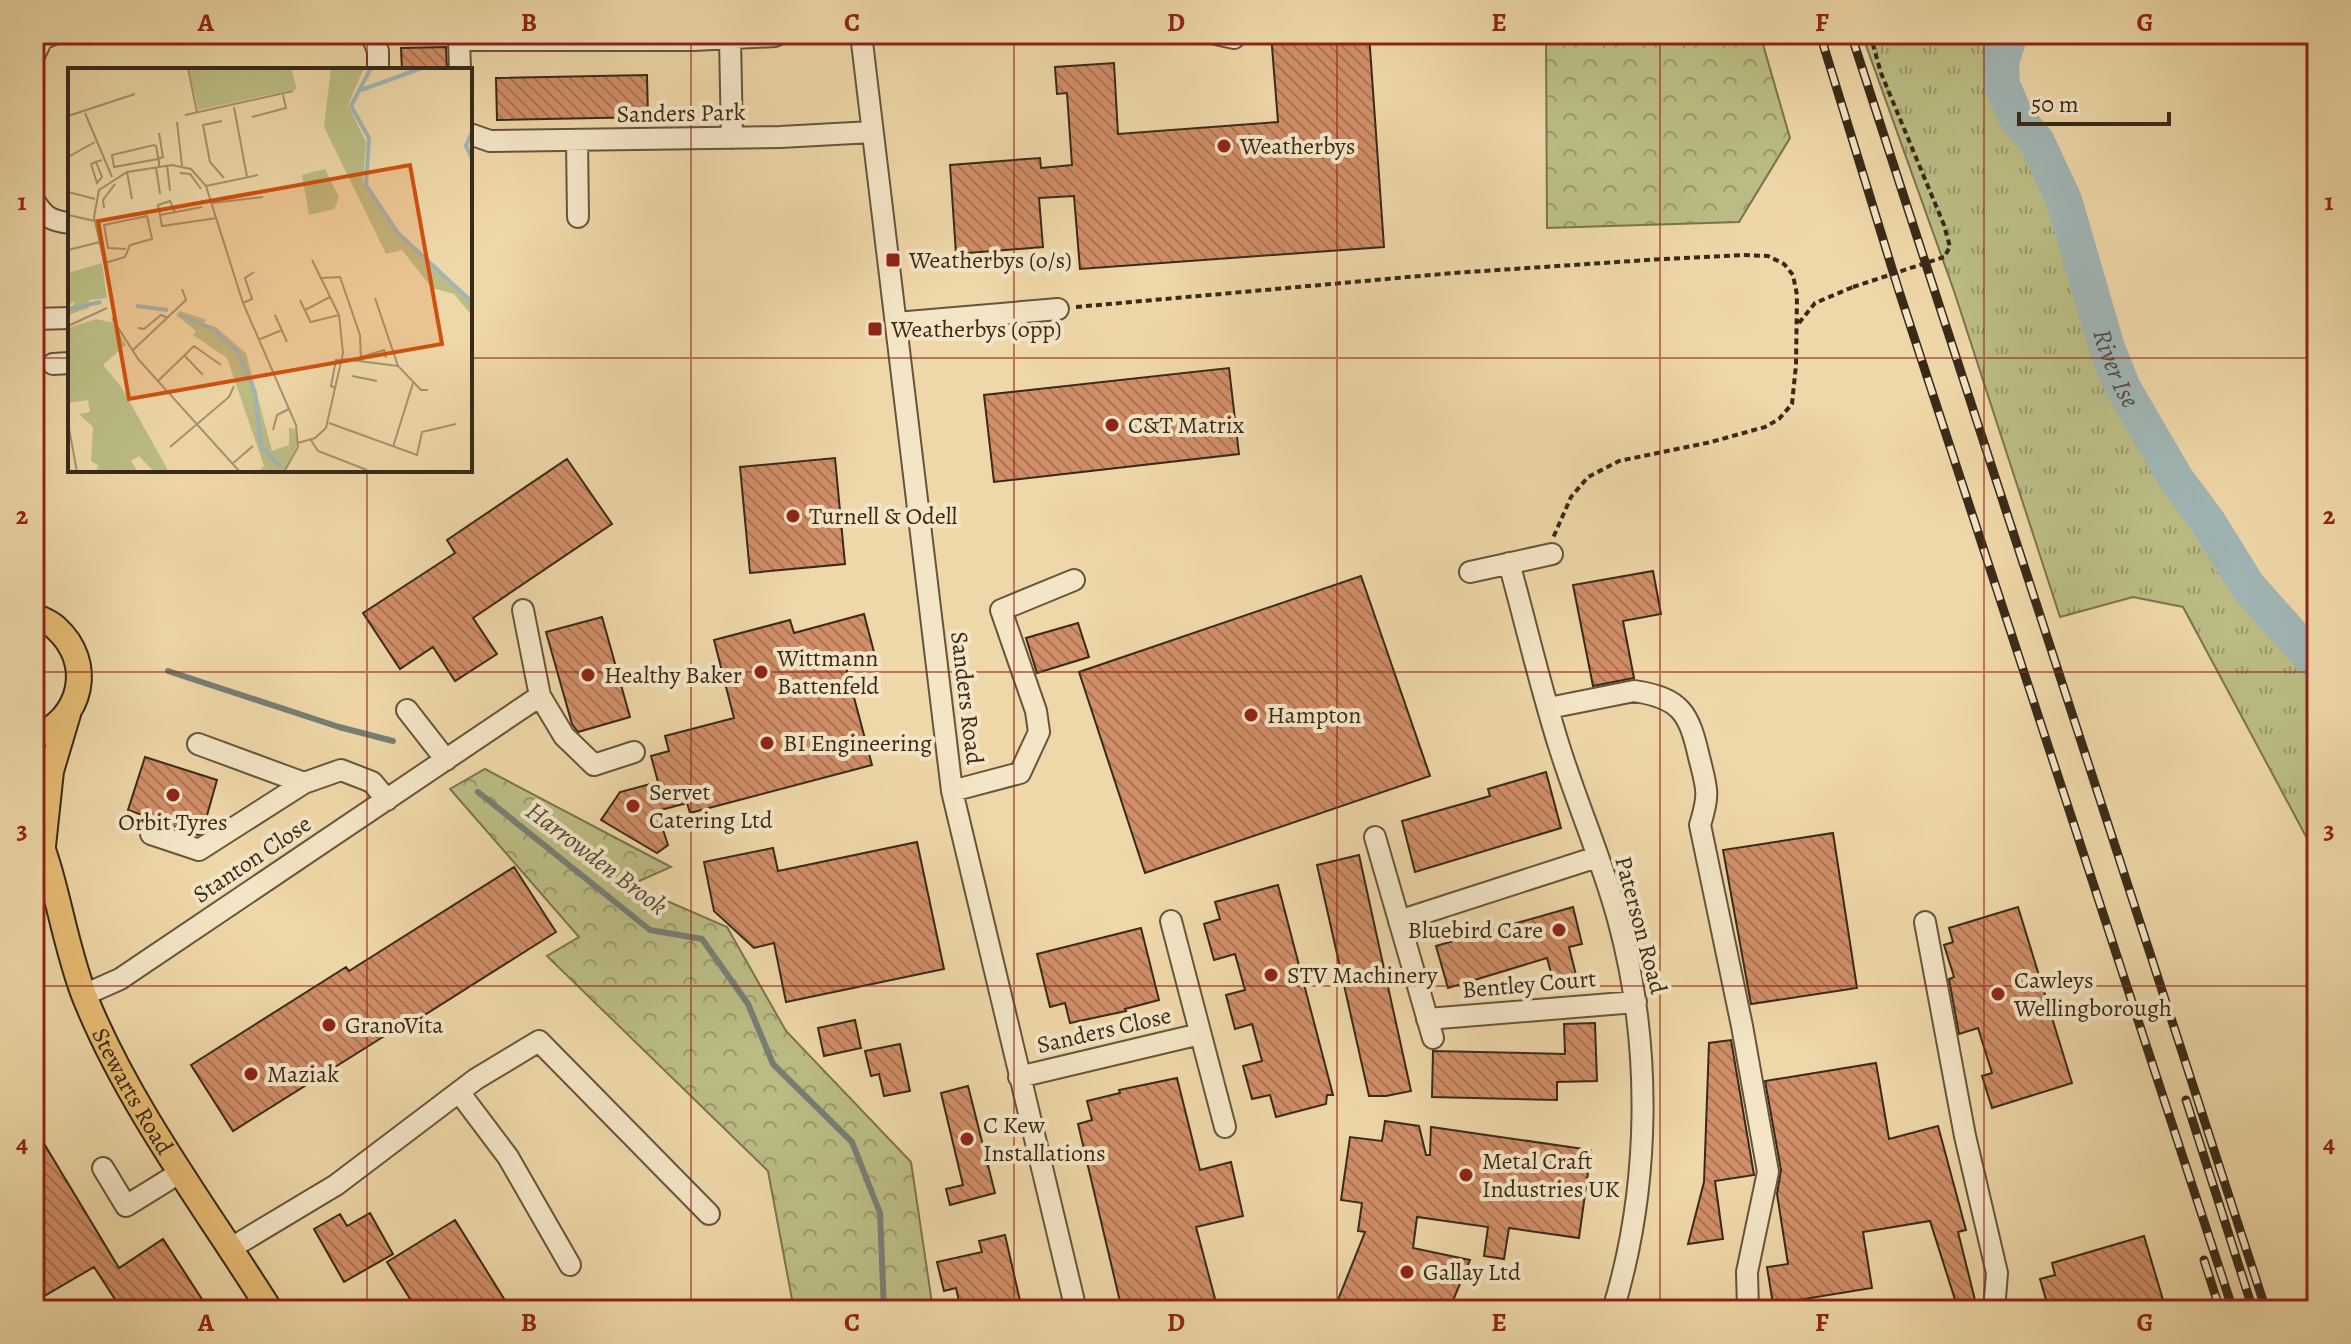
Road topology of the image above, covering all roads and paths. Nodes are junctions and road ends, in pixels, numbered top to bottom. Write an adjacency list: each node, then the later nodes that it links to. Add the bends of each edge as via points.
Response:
1 (54, 34): 9 (street, via 42,39)
2 (371, 34): 10 (street)
3 (861, 34): 12 (street, Sanders Road)
4 (1870, 34): 23 (path, bridge, via 1950,247 1944,257 1815,303)
5 (775, 36): 8 (street)
6 (459, 37): 7 (street); 11 (street)
7 (576, 37): 8 (street)
8 (730, 39): 14 (street)
9 (34, 56)
10 (378, 68)
11 (460, 68)
12 (872, 132): 14 (street, Sanders Park); 22 (street, Sanders Road)
13 (472, 135): 15 (street, Sanders Park, via 490,141)
14 (732, 138): 15 (street, Sanders Park)
15 (577, 140): 17 (street)
16 (34, 200): 18 (street, via 52,221)
17 (578, 217)
18 (68, 223)
19 (1058, 309): 22 (street); 23 (path, via 1453,273 1743,255 1768,256 1793,275)
20 (68, 318): 21 (street)
21 (34, 319)
22 (896, 323): 39 (street, Sanders Road)
23 (1797, 325): 24 (path, via 1792,404 1779,419 1711,442 1619,461 1588,477 1561,515)
24 (1552, 554): 25 (street)
25 (1509, 563): 26 (street); 31 (street, Paterson Road)
26 (1470, 572)
27 (1074, 580): 39 (street, via 1001,610 1039,732 1020,773)
28 (523, 610): 30 (street)
29 (34, 616): 33 (main road, Stewarts Road, via 54,626 70,644 79,667 78,691)
30 (540, 696): 36 (street, via 564,736 594,765); 37 (street, Stanton Close)
31 (1549, 708): 44 (street, Paterson Road); 62 (street, via 1634,691 1673,703 1692,727 1708,797 1700,825 1768,1172 1747,1272)
32 (407, 710): 37 (street)
33 (68, 713): 34 (main road, via 50,731); 42 (main road, Stewarts Road)
34 (34, 737)
35 (198, 744): 38 (street)
36 (634, 752)
37 (446, 760): 40 (street, Stanton Close)
38 (304, 783): 40 (street, via 341,770 372,782); 41 (street, via 199,850)
39 (952, 791): 51 (street, Sanders Road)
40 (387, 800): 48 (street, Stanton Close, via 120,979)
41 (151, 834)
42 (39, 837): 48 (main road, Stewarts Road)
43 (1375, 837): 46 (street, Bentley Court)
44 (1597, 857): 46 (street); 49 (street, Paterson Road, via 1618,917)
45 (1171, 921): 50 (street, Sanders Close)
46 (1399, 921): 49 (street, Bentley Court, via 1430,1029)
47 (1925, 922): 63 (street, via 1997,1273)
48 (84, 995): 55 (main road, Stewarts Road, via 114,1060)
49 (1636, 1002): 61 (street, Paterson Road, via 1641,1141 1631,1235)
50 (1200, 1034): 51 (street, Sanders Close); 53 (street, Sanders Close)
51 (1019, 1077): 60 (street, Sanders Road)
52 (459, 1092): 56 (street, via 539,1041); 57 (street, via 336,1185); 58 (street, via 508,1157)
53 (1225, 1127)
54 (103, 1168): 55 (street, via 126,1206)
55 (181, 1172): 57 (main road, Stewarts Road)
56 (709, 1214)
57 (231, 1248): 59 (main road, Stewarts Road)
58 (570, 1265)
59 (270, 1310)
60 (1076, 1310)
61 (1613, 1310)
62 (1748, 1310)
63 (1994, 1310)

